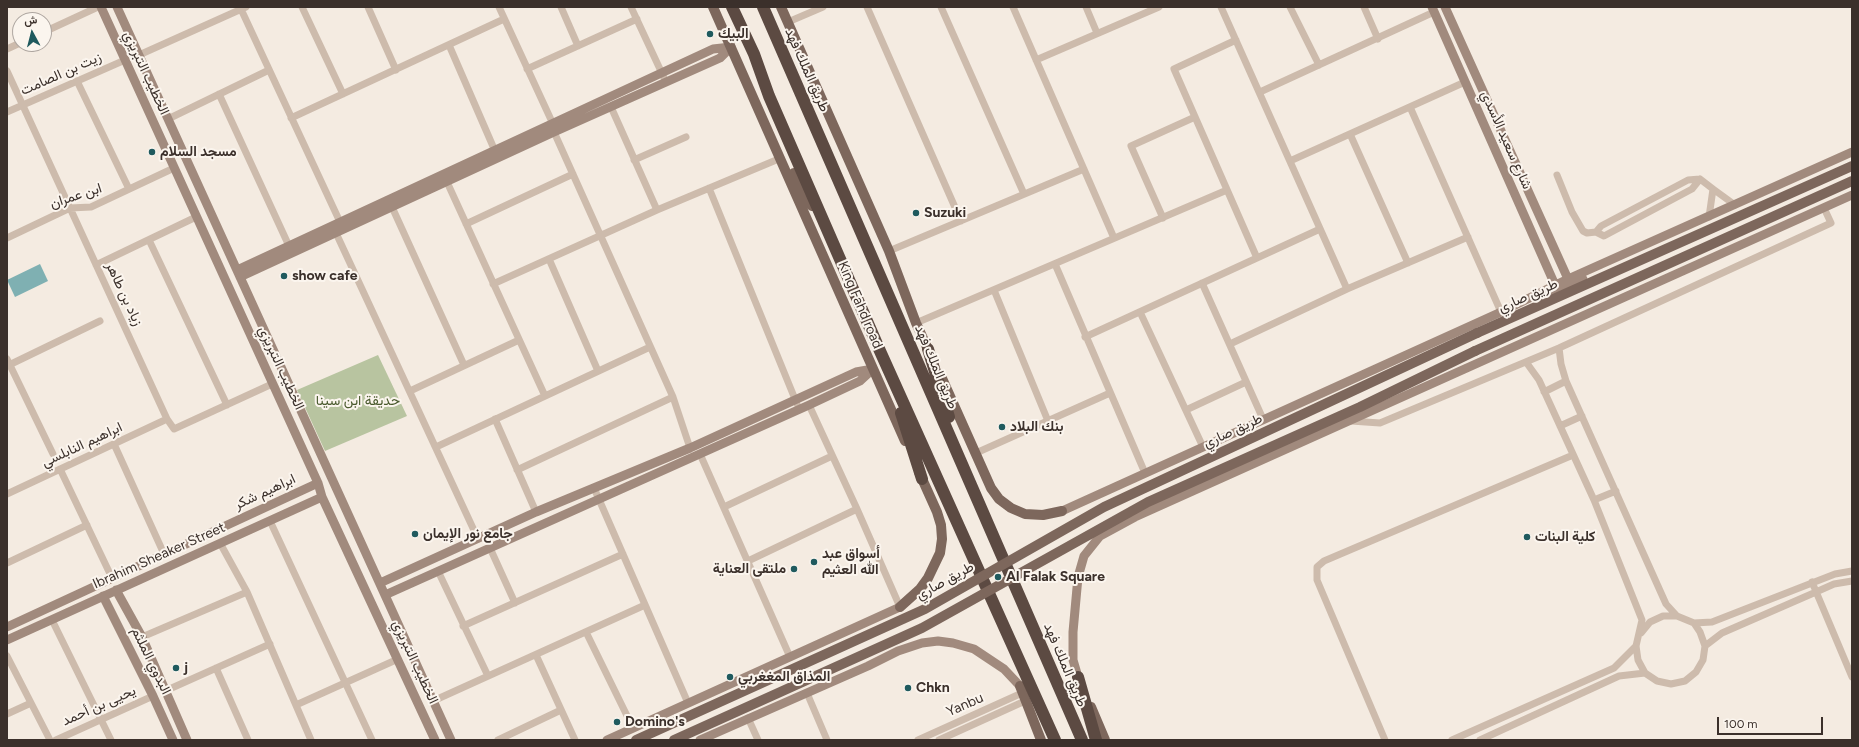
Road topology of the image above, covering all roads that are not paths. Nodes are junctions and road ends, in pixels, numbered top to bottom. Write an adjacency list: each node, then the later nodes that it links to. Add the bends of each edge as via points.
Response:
1 (99, 7): 29 (street); 38 (street, الخطيب التبريزي)
2 (117, 7): 37 (street, الخطيب التبريزي)
3 (302, 7): 51 (street)
4 (368, 7): 43 (street)
5 (499, 7): 26 (street)
6 (561, 7): 34 (street)
7 (631, 7): 27 (street)
8 (714, 7): 35 (main road, King Fahd road)
9 (732, 7): 36 (highway)
10 (738, 7): 36 (highway)
11 (756, 7): 48 (highway, via 780,57)
12 (763, 7): 48 (highway, طريق الملك فهد)
13 (781, 7): 28 (main road, طريق الملك فهد)
14 (823, 7): 28 (street)
15 (867, 7): 89 (street)
16 (941, 7): 79 (street)
17 (1012, 7): 39 (street)
18 (1086, 7): 30 (street)
19 (1159, 7): 30 (street)
20 (1221, 7): 32 (street)
21 (1290, 7): 40 (street)
22 (1364, 7): 31 (street)
23 (1445, 7): 108 (street, شارع سعيد الأسدي)
24 (243, 8): 37 (street); 42 (street)
25 (1433, 9): 31 (street); 47 (street, شارع سعيد الأسدي)
26 (504, 19): 33 (street); 41 (street)
27 (637, 19): 34 (street); 45 (street)
28 (788, 22): 101 (main road, طريق الملك فهد)
29 (52, 28)
30 (1097, 33): 39 (street)
31 (1378, 39): 40 (street)
32 (1236, 40): 49 (street); 57 (street, via 1174,69)
33 (449, 45): 43 (street); 63 (street)
34 (578, 46): 41 (street)
35 (731, 47): 45 (street, via 720,58); 52 (main road, King Fahd road)
36 (754, 54): 102 (highway, via 769,96)
37 (139, 55): 59 (street, الخطيب التبريزي)
38 (125, 60): 46 (street, زيت بن الصامت); 69 (street, الخطيب التبريزي)
39 (1036, 60): 70 (street)
40 (1319, 65): 49 (street)
41 (527, 69): 60 (street)
42 (269, 70): 50 (street); 58 (street)
43 (396, 70): 51 (street)
44 (7, 71): 53 (street, زياد بن طاهر)
45 (664, 78): 54 (street); 60 (street)
46 (77, 81): 53 (street, زيت بن الصامت); 76 (street)
47 (1465, 82): 55 (street); 109 (street, شارع سعيد الأسدي)
48 (800, 90): 165 (highway, طريق الملك فهد)
49 (1260, 92): 67 (street)
50 (220, 94): 59 (street); 100 (street)
51 (343, 94): 58 (street)
52 (757, 104): 65 (main road, King Fahd road); 102 (main road)
53 (23, 105): 56 (street, زيت بن الصامت); 83 (street, زياد بن طاهر)
54 (611, 107): 60 (street); 66 (street)
55 (1410, 107): 61 (street); 95 (street)
56 (7, 112)
57 (1194, 116): 78 (street); 88 (street, via 1130,146)
58 (291, 118): 90 (street)
59 (168, 119): 110 (street, الخطيب التبريزي)
60 (554, 128): 63 (street); 71 (street); 74 (street)
61 (1350, 134): 67 (street); 105 (street)
62 (686, 137): 66 (street)
63 (495, 151): 90 (street)
64 (1852, 152): 81 (street)
65 (781, 158): 75 (street); 132 (main road, King Fahd road)
66 (634, 160): 85 (street)
67 (1290, 161): 92 (street)
68 (1852, 166): 121 (main road, طريق صاري)
69 (174, 168): 76 (street, ابن عمران); 86 (street, الخطيب التبريزي)
70 (1084, 168): 79 (street); 97 (street)
71 (573, 174): 91 (street); 94 (street)
72 (1557, 175): 77 (street, via 1572,212 1583,231 1587,233 1596,232 1601,226 1688,180 1700,178)
73 (1852, 181): 255 (main road, طريق صاري, bridge, via 1148,502 922,628)
74 (447, 182): 82 (street); 91 (street)
75 (709, 188): 85 (street); 142 (street)
76 (129, 189): 83 (street, ابن عمران, via 91,207)
77 (1713, 189): 81 (street); 87 (street)
78 (1227, 190): 88 (street); 103 (street)
79 (1024, 194): 89 (street)
80 (1852, 195): 84 (street)
81 (1735, 205): 87 (street)
82 (392, 207): 93 (street); 131 (street)
83 (70, 208): 96 (street, ابن عمران); 107 (street, زياد بن طاهر)
84 (1824, 208): 126 (street, via 1831,223); 152 (street)
85 (658, 210): 94 (street)
86 (196, 217): 98 (street); 136 (street, الخطيب التبريزي)
87 (1709, 217): 99 (street)
88 (1162, 218): 97 (street)
89 (961, 221): 101 (street)
90 (340, 222): 100 (street)
91 (466, 224): 113 (street)
92 (1320, 229): 103 (street); 115 (street)
93 (336, 233): 110 (street); 137 (street)
94 (601, 236): 104 (street); 125 (street)
95 (1468, 237): 105 (street); 118 (street)
96 (7, 238)
97 (1114, 238): 106 (street)
98 (149, 240): 107 (street); 143 (street)
99 (1651, 243): 111 (street); 121 (street)
100 (289, 246): 110 (street)
101 (889, 251): 120 (main road, طريق الملك فهد)
102 (838, 255): 128 (highway)
103 (1257, 258): 112 (street)
104 (549, 259): 113 (street); 133 (street)
105 (1408, 263): 115 (street)
106 (1055, 264): 116 (street); 122 (street)
107 (96, 265): 148 (street, زياد بن طاهر)
108 (1561, 265): 109 (street); 111 (street, شارع سعيد الأسدي)
109 (1548, 271): 114 (street, شارع سعيد الأسدي)
110 (238, 274): 193 (street, الخطيب التبريزي)
111 (1568, 279): 114 (street)
112 (1202, 283): 117 (street); 124 (street)
113 (493, 284): 123 (street)
114 (1555, 285): 118 (street)
115 (1347, 289): 124 (street)
116 (994, 290): 120 (street); 151 (street)
117 (1140, 312): 122 (street); 146 (street)
118 (1501, 312): 150 (street)
119 (100, 321): 130 (street)
120 (916, 323): 127 (main road, طريق الملك فهد)
121 (1477, 333): 254 (main road, طريق صاري, bridge, via 1104,507 925,609)
122 (1085, 337): 139 (street)
123 (519, 340): 131 (street); 140 (street)
124 (1230, 344): 135 (street)
125 (650, 347): 133 (street); 141 (street)
126 (1559, 348): 129 (street); 134 (street)
127 (928, 349): 158 (main road, طريق الملك فهد); 165 (highway)
128 (880, 351): 167 (highway); 262 (highway)
129 (1526, 362): 138 (street); 152 (street, via 1380,423)
130 (8, 363): 159 (street)
131 (464, 365): 137 (street)
132 (872, 369): 142 (street, via 856,372); 144 (street, via 860,381); 167 (main road, King Fahd road)
133 (598, 371): 140 (street)
134 (1566, 381): 138 (street); 147 (street)
135 (1246, 382): 146 (street); 150 (street)
136 (272, 384): 143 (street); 168 (street, الخطيب التبريزي)
137 (410, 391): 155 (street)
138 (1544, 392): 153 (street)
139 (1110, 393): 151 (street); 166 (street)
140 (545, 396): 149 (street)
141 (673, 397): 157 (street); 164 (street)
142 (796, 399): 145 (street); 157 (street)
143 (227, 405): 148 (street, via 174,429)
144 (808, 405): 145 (street); 162 (street)
145 (799, 410): 160 (street)
146 (1186, 410): 156 (street)
147 (1582, 416): 153 (street); 170 (street)
148 (167, 419): 154 (street, ابراهيم النابلسي)
149 (495, 419): 155 (street); 164 (street)
150 (1263, 419): 156 (street)
151 (1048, 421): 158 (street)
152 (1351, 421): 221 (street, via 1135,517 1100,536 1084,556 1078,577 1073,660)
153 (1560, 426): 161 (street)
154 (114, 444): 163 (street, ابراهيم النابلسي); 184 (street)
155 (436, 447): 181 (street)
156 (1203, 447): 166 (street)
157 (690, 448): 169 (street)
158 (976, 453): 177 (main road, طريق الملك فهد, via 991,488 999,499 1011,508 1025,514 1042,515)
159 (53, 454)
160 (700, 454): 173 (street); 175 (street)
161 (1573, 455): 174 (street); 266 (street, via 1324,560 1317,567 1317,580)
162 (832, 456): 175 (street); 176 (street)
163 (60, 469): 171 (street, ابراهيم النابلسي); 180 (street)
164 (517, 470): 178 (street)
165 (965, 472): 263 (highway, طريق الملك فهد)
166 (1145, 473): 177 (street)
167 (922, 479): 201 (main road, King Fahd road, via 941,525 940,553 920,589)
168 (318, 483): 172 (street, الخطيب التبريزي); 184 (street, ابراهيم شكر)
169 (594, 488): 173 (street); 178 (street)
170 (1616, 491): 174 (street); 202 (street, via 1666,604)
171 (7, 494)
172 (322, 497): 179 (street, Ibrahim Sheaker Street); 217 (street, الخطيب التبريزي)
173 (599, 500): 183 (street); 185 (street)
174 (1594, 500): 208 (street, via 1642,620)
175 (724, 507): 186 (street)
176 (857, 509): 186 (street); 201 (street)
177 (1062, 510)
178 (536, 512): 181 (street)
179 (270, 521): 182 (street, Ibrahim Sheaker Street); 223 (street)
180 (87, 525): 187 (street); 190 (street)
181 (478, 539): 193 (street)
182 (220, 543): 194 (street, Ibrahim Sheaker Street); 195 (street)
183 (490, 548): 188 (street); 199 (street)
184 (164, 554): 190 (street, ابراهيم شكر)
185 (623, 554): 199 (street); 200 (street)
186 (748, 561): 216 (street)
187 (7, 563)
188 (438, 571): 197 (street); 205 (street)
189 (1852, 571): 192 (street)
190 (112, 578): 206 (street, ابراهيم شكر)
191 (1852, 581): 196 (street, via 1834,584)
192 (1812, 582): 196 (street); 204 (street, via 1712,622)
193 (380, 583): 197 (street, الخطيب التبريزي)
194 (116, 590): 198 (street, Ibrahim Sheaker Street); 209 (street, البدوي الملثم)
195 (247, 592): 209 (street); 211 (street)
196 (1816, 592): 213 (street, via 1722,633); 222 (street)
197 (385, 595): 228 (street, الخطيب التبريزي)
198 (103, 596): 203 (street, Ibrahim Sheaker Street); 227 (street, البدوي الملثم)
199 (515, 603): 205 (street)
200 (645, 605): 207 (street); 230 (street)
201 (900, 607): 216 (street)
202 (1678, 616): 204 (street); 208 (street, via 1663,616 1650,622)
203 (52, 620): 210 (street, Ibrahim Sheaker Street); 236 (street)
204 (1694, 623): 213 (street)
205 (463, 626): 220 (street)
206 (7, 627)
207 (586, 632): 214 (street); 239 (street)
208 (1641, 633): 212 (street)
209 (142, 637): 224 (street, البدوي الملثم)
210 (7, 640)
211 (270, 644): 218 (street); 231 (street)
212 (1636, 646): 219 (street, via 1638,660); 232 (street, via 1614,668)
213 (1705, 646): 219 (street, via 1704,660 1696,672 1685,681 1671,684 1657,681)
214 (536, 655): 220 (street); 233 (street)
215 (7, 656): 229 (street)
216 (790, 657): 230 (street)
217 (398, 658): 223 (street); 249 (street, الخطيب التبريزي)
218 (216, 668): 224 (street); 246 (street)
219 (1645, 673): 237 (street, via 1619,676)
220 (488, 676): 228 (street)
221 (1078, 677): 264 (highway); 265 (main road)
222 (1852, 677)
223 (345, 682): 231 (street); 248 (street)
224 (166, 691): 240 (street, البدوي الملثم)
225 (807, 693): 226 (street, via 898,651 922,642 938,641 974,649 1004,669); 235 (street); 258 (street)
226 (1023, 693): 238 (street, Yanbu); 241 (street, Yanbu); 261 (main road)
227 (153, 696): 236 (street, يحيى بن أحمد); 242 (street, البدوي الملثم)
228 (433, 701): 250 (street, الخطيب التبريزي)
229 (31, 703): 234 (street); 243 (street)
230 (688, 703): 239 (street)
231 (296, 704): 247 (street)
232 (1522, 709): 237 (street); 267 (street)
233 (561, 710): 251 (street); 252 (street)
234 (7, 714)
235 (748, 718): 256 (street); 257 (street)
236 (102, 719): 244 (street, يحيى بن أحمد); 245 (street)
237 (1526, 720): 268 (street)
238 (950, 725): 241 (street); 259 (street, Yanbu)
239 (633, 728): 253 (street)
240 (186, 736): 242 (street, البدوي الملثم)
241 (956, 737): 260 (street, Yanbu)
242 (173, 739)
243 (50, 740)
244 (56, 740)
245 (112, 740)
246 (248, 740)
247 (311, 740)
248 (372, 740)
249 (435, 740)
250 (451, 740)
251 (498, 740)
252 (575, 740)
253 (607, 740)
254 (636, 740)
255 (674, 740)
256 (700, 740)
257 (758, 740)
258 (827, 740)
259 (918, 740)
260 (939, 740)
261 (1041, 740)
262 (1055, 740)
263 (1082, 740)
264 (1096, 740)
265 (1105, 740)
266 (1385, 740)
267 (1452, 740)
268 (1480, 740)

